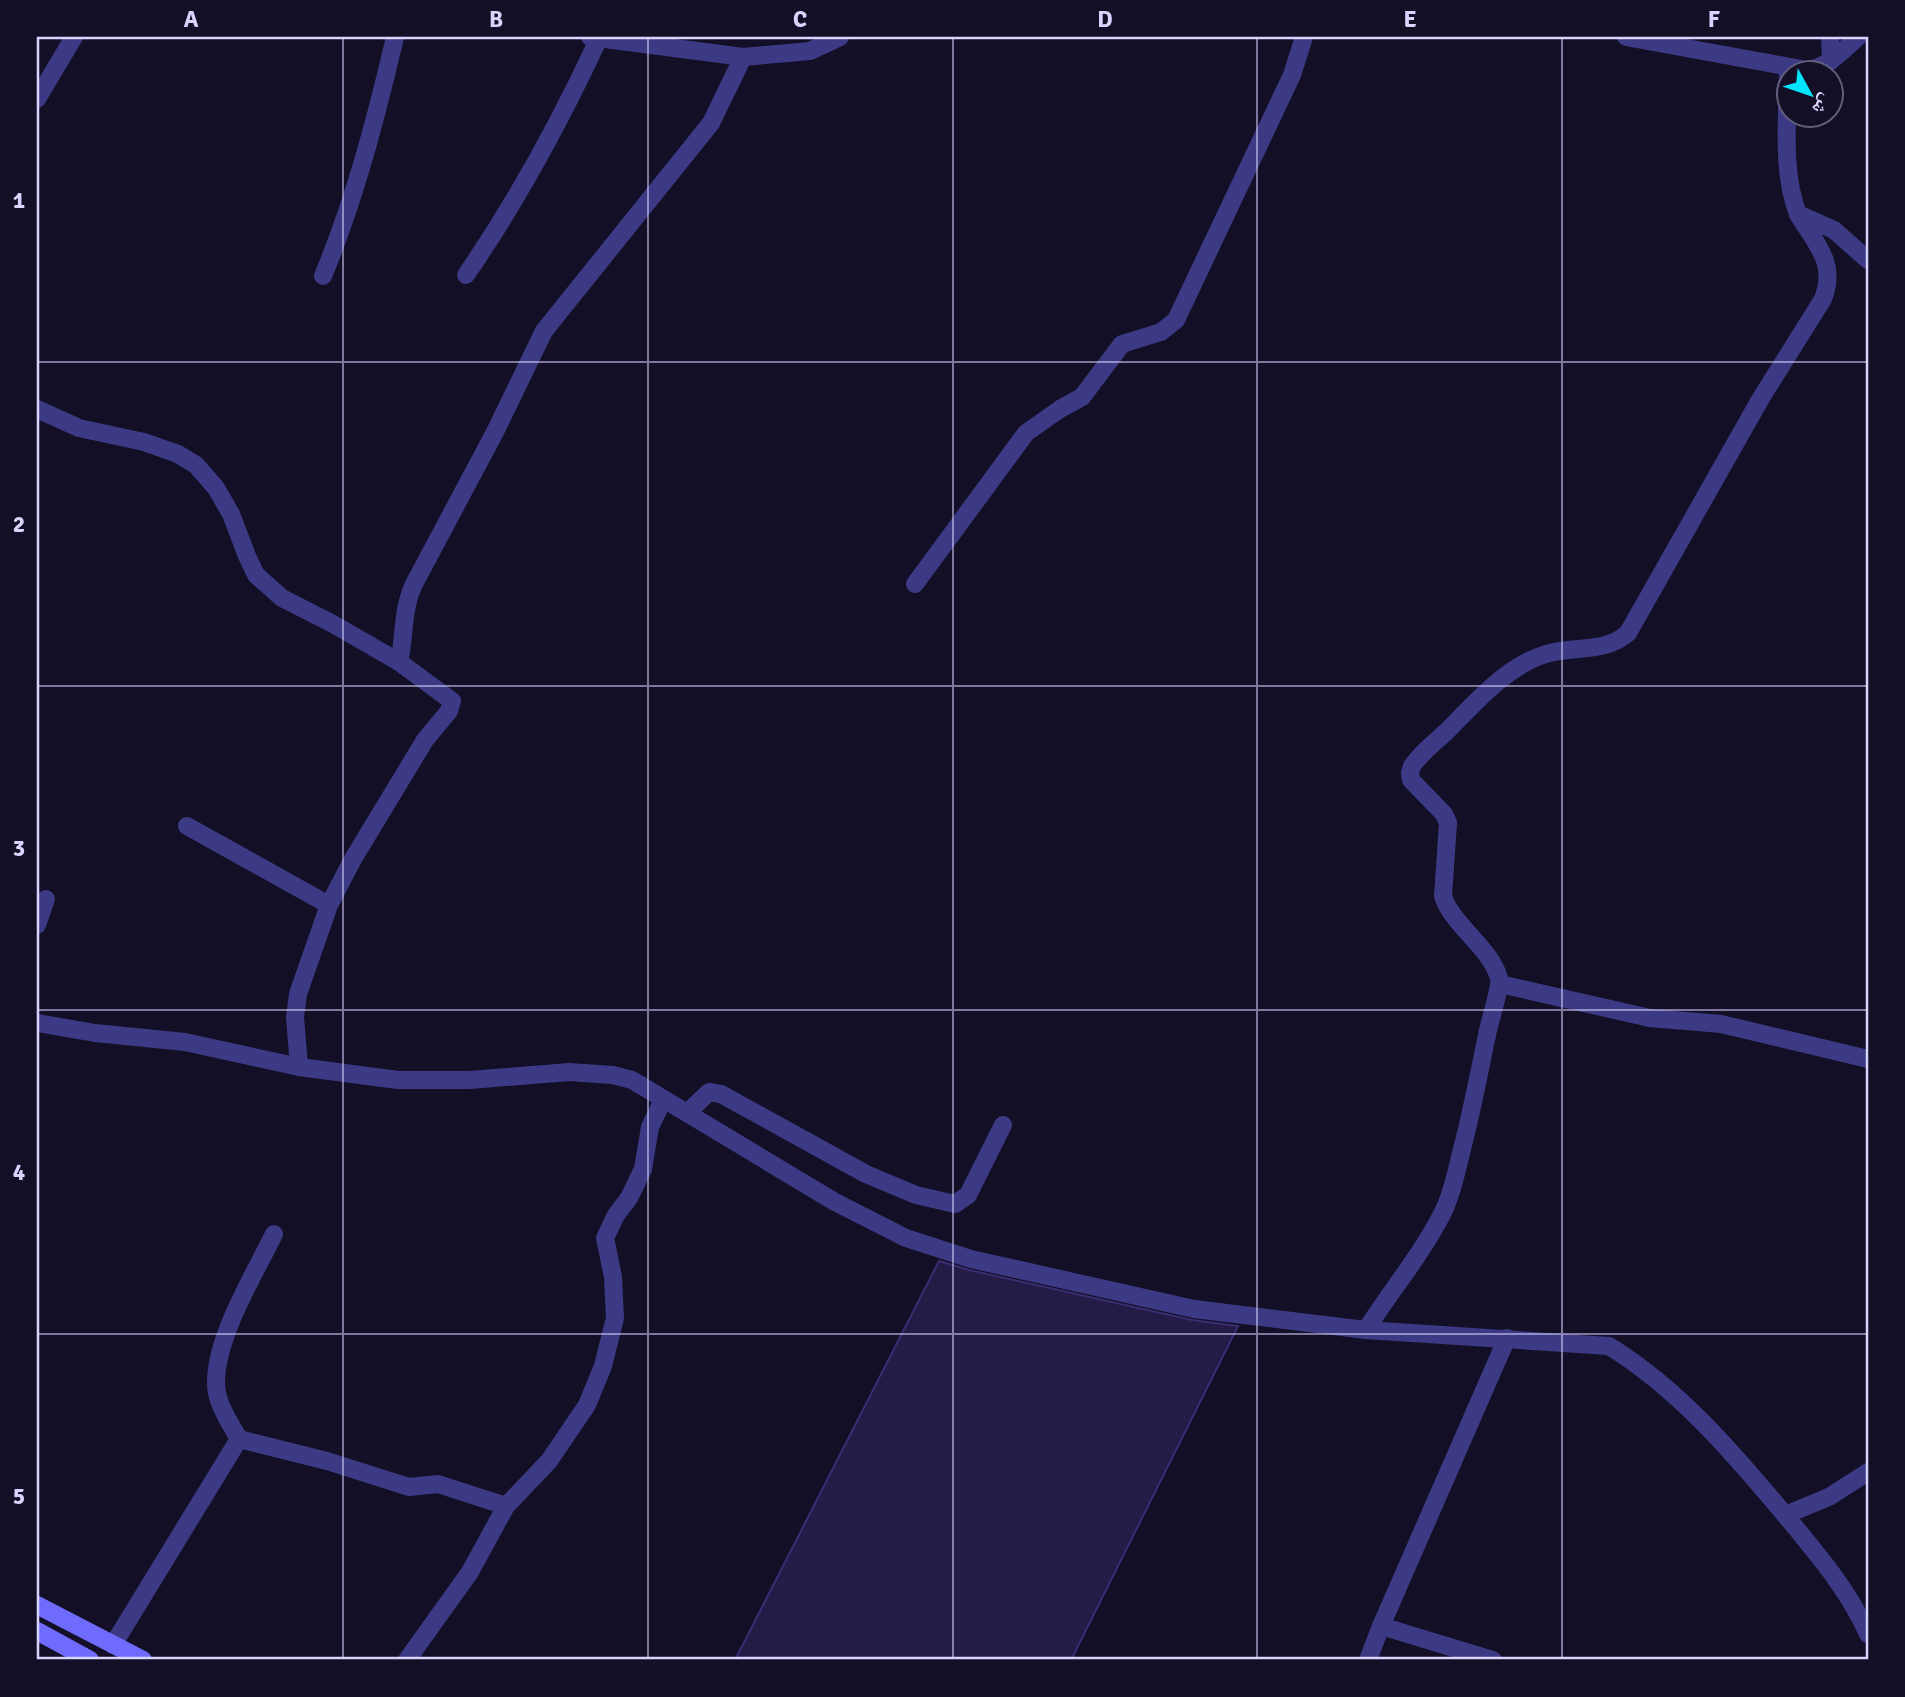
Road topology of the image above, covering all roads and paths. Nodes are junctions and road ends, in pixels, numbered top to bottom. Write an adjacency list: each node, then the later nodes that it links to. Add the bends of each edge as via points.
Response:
1 (74, 37): 13 (street)
2 (395, 37): 18 (street, via 376,118)
3 (595, 37): 9 (street); 17 (street, via 560,122)
4 (840, 37): 9 (street, via 810,51)
5 (1304, 37): 20 (street, via 1292,75 1177,320 1167,330 1122,344 1082,397 1026,433)
6 (1626, 37): 12 (street)
7 (1830, 37): 10 (street)
8 (1858, 37): 11 (street)
9 (743, 57): 21 (street, via 712,122 544,331 413,586 404,614)
10 (1831, 60)
11 (1832, 60)
12 (1776, 65)
13 (37, 99)
14 (1788, 130): 15 (street, via 1788,168)
15 (1798, 214): 16 (street, via 1834,230); 26 (street, via 1828,265 1823,299 1760,398 1628,633 1610,645 1528,661 1472,706 1415,762 1410,773 1448,823 1446,906 1494,966)
16 (1868, 260)
17 (467, 275)
18 (323, 276)
19 (37, 409): 21 (street, via 79,428 144,442 196,465 231,514 256,575 282,598)
20 (915, 584)
21 (399, 662): 24 (street, via 450,698 452,705 425,740)
22 (187, 826): 24 (street)
23 (46, 899): 25 (street)
24 (329, 905): 29 (street, via 298,994)
25 (37, 925)
26 (1500, 984): 28 (street, via 1650,1018 1721,1024); 34 (street, via 1451,1191 1427,1238)
27 (37, 1023): 29 (street, via 185,1042)
28 (1868, 1059)
29 (299, 1067): 30 (street, via 398,1080 593,1073 632,1080)
30 (663, 1100): 31 (street); 38 (street, via 650,1127 643,1169 605,1238 615,1318 603,1366 587,1405 561,1444)
31 (687, 1113): 32 (street, via 709,1092 721,1094 866,1174 916,1195 955,1204 968,1195); 34 (street, via 835,1202 906,1238 1026,1273 1194,1309)
32 (1003, 1125)
33 (274, 1234): 36 (street, via 230,1325 220,1359 216,1385)
34 (1366, 1330): 35 (street)
35 (1507, 1338): 39 (street, via 1609,1346 1640,1365 1752,1475); 41 (street)
36 (239, 1439): 38 (street, via 410,1487 439,1484); 44 (street)
37 (1868, 1472): 39 (street, via 1829,1497)
38 (506, 1506): 47 (street, via 470,1572)
39 (1785, 1515): 43 (street, via 1840,1581)
40 (37, 1605): 44 (main road)
41 (1381, 1626): 48 (street); 49 (street)
42 (37, 1631): 45 (main road)
43 (1868, 1634)
44 (113, 1645): 46 (main road)
45 (90, 1660)
46 (143, 1660)
47 (407, 1660)
48 (1368, 1660)
49 (1493, 1660)

